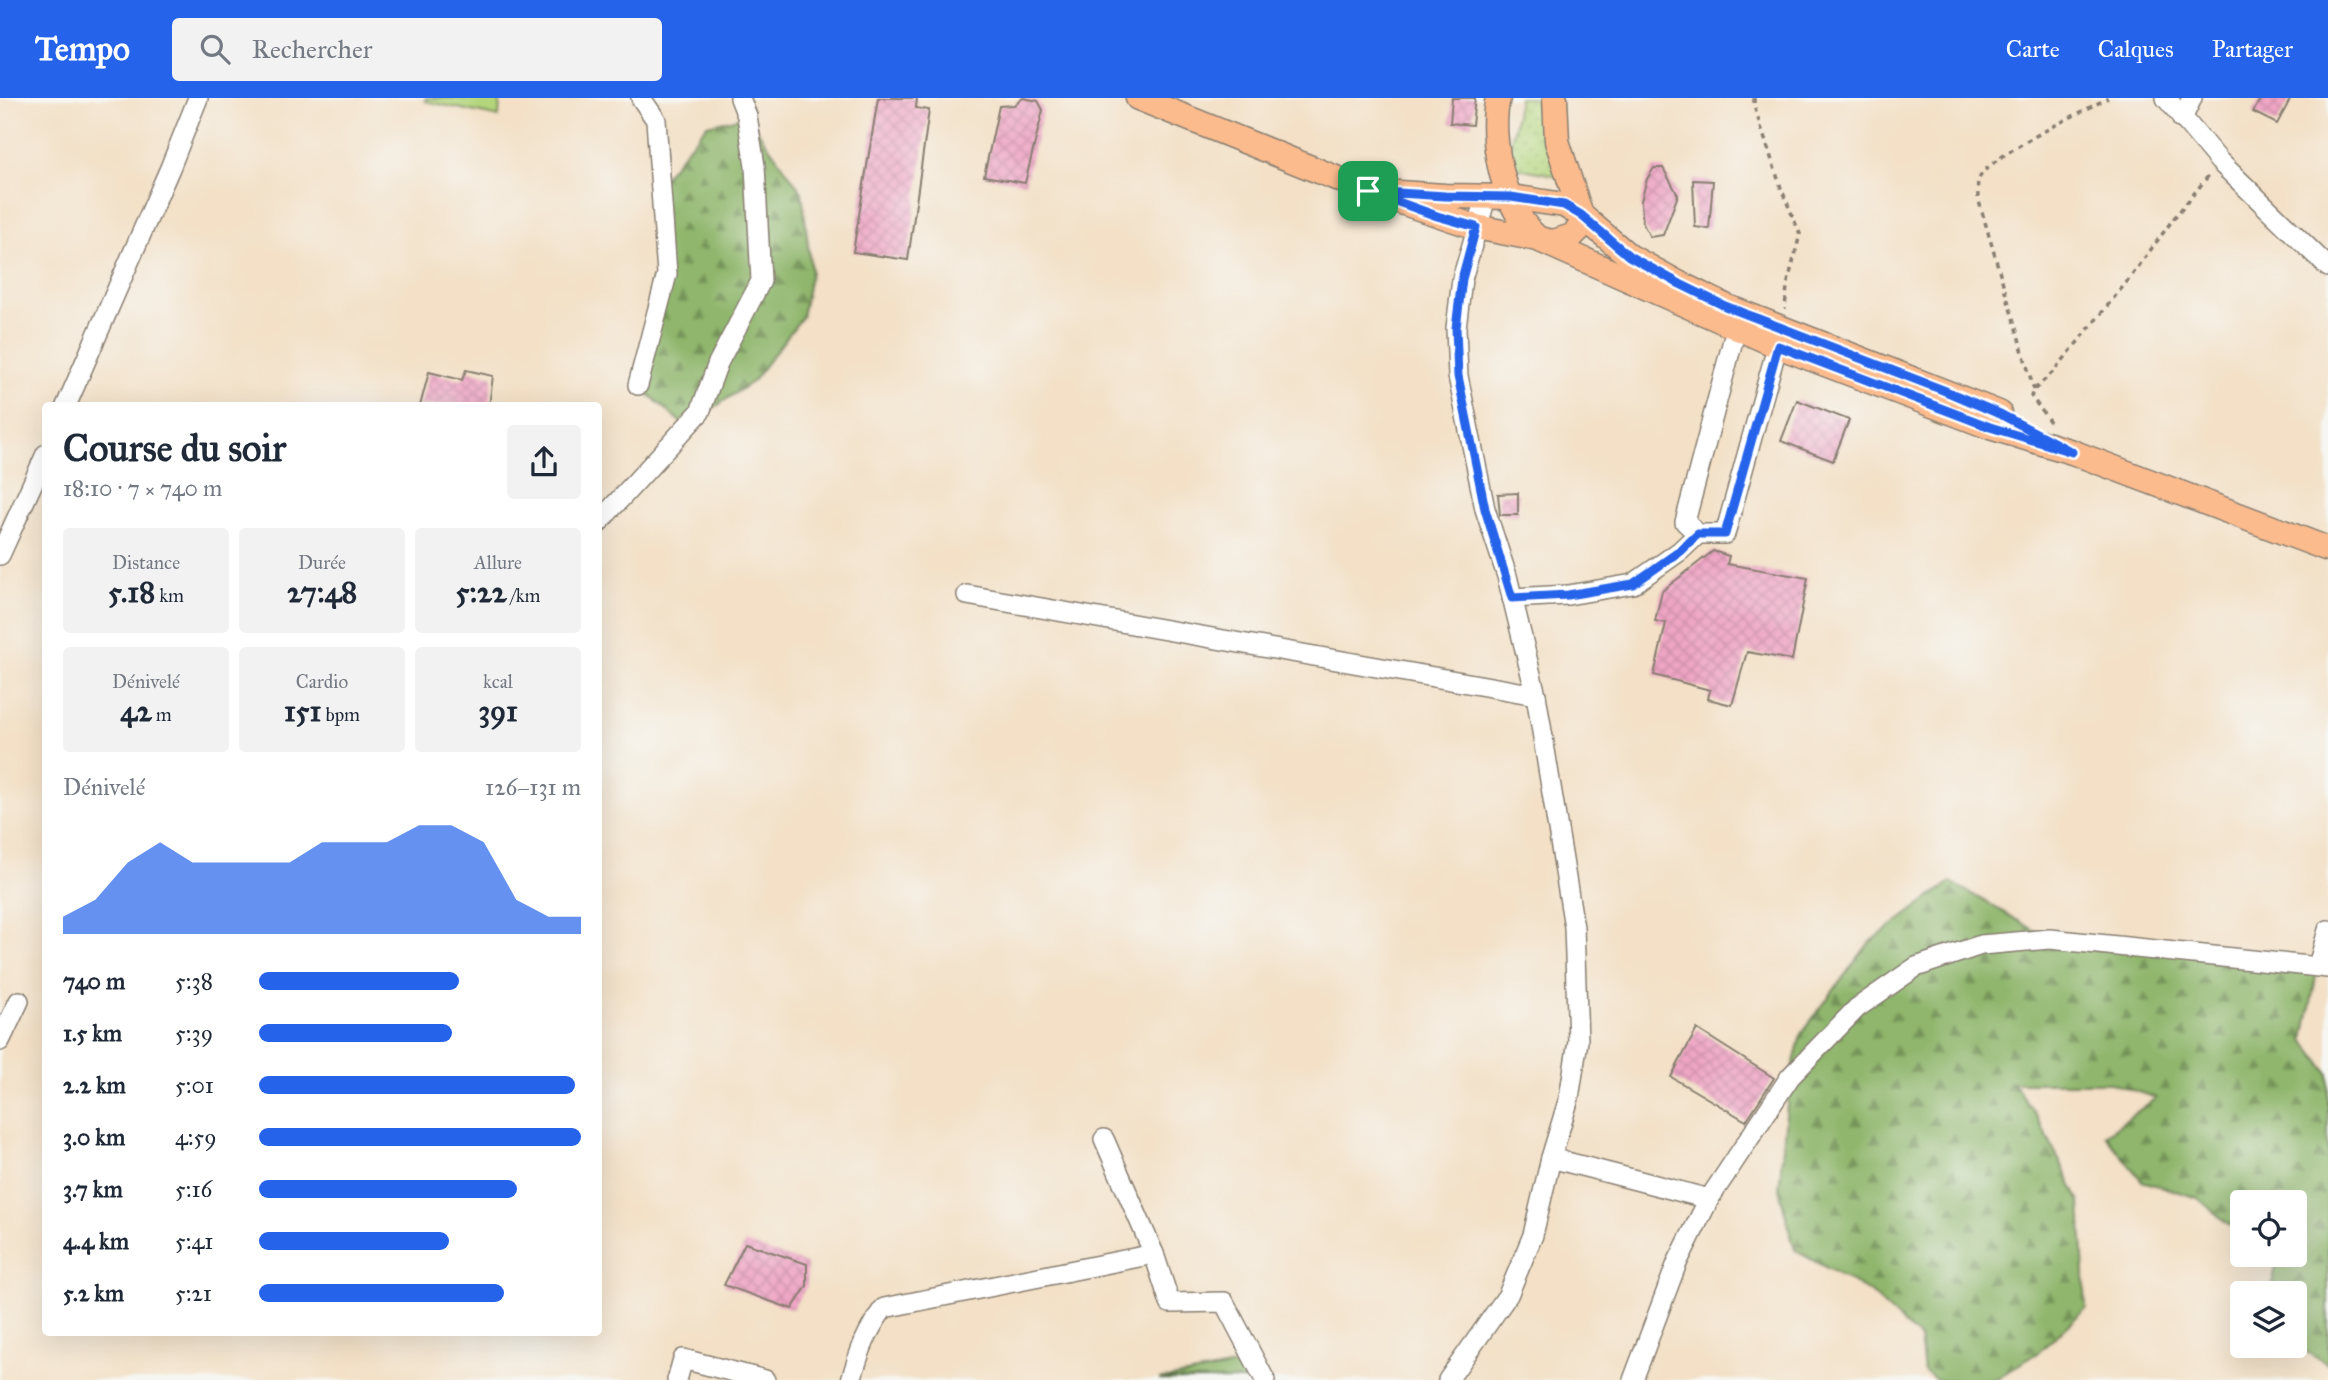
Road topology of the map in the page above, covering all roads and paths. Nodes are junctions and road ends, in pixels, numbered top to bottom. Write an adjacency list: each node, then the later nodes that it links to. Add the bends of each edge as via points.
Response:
1 (198, 98): 23 (street)
2 (641, 98): 21 (street, via 656,120 667,274)
3 (740, 98): 26 (street, via 755,166 761,281 718,363 700,412)
4 (1138, 98): 13 (main road)
5 (1498, 98): 14 (main road)
6 (1555, 98): 15 (main road, via 1557,141)
7 (1754, 98): 20 (path, via 1800,234)
8 (2108, 98): 22 (path, via 2009,152 1981,175 1977,185)
9 (2166, 98): 11 (street)
10 (2192, 98): 11 (street)
11 (2182, 119): 12 (street)
12 (2220, 162): 18 (street); 22 (path, via 2055,370)
13 (1368, 191): 14 (main road); 16 (main road)
14 (1499, 197): 15 (main road, via 1564,205); 16 (street); 17 (main road)
15 (1581, 215): 17 (main road, via 1582,223 1572,236); 19 (main road, via 1629,256)
16 (1476, 227): 17 (main road); 31 (street, via 1462,279 1456,328 1458,376 1485,509)
17 (1542, 241): 19 (main road)
18 (2328, 267)
19 (1741, 321): 20 (main road); 27 (street, via 1685,522)
20 (1780, 337): 24 (main road, via 1988,409); 27 (street, via 1725,534)
21 (638, 385)
22 (2034, 390): 24 (path, via 2031,396)
23 (68, 402)
24 (2072, 452): 28 (main road)
25 (42, 463): 29 (street)
26 (602, 519)
27 (1698, 534): 31 (street, via 1633,584)
28 (2328, 549)
29 (0, 555)
30 (967, 595): 32 (street)
31 (1512, 598): 32 (street)
32 (1536, 695): 38 (street, via 1574,927 1578,1041 1569,1098)
33 (2328, 930): 34 (street)
34 (2323, 967): 39 (street, via 2050,939 1981,945 1916,967 1857,1008 1790,1077)
35 (19, 1001): 36 (street)
36 (0, 1041)
37 (1104, 1139): 40 (street)
38 (1551, 1158): 39 (street); 45 (street, via 1533,1235 1508,1295)
39 (1709, 1199): 46 (street, via 1677,1263)
40 (1153, 1254): 43 (street, via 884,1308 860,1348); 44 (street, via 1170,1303 1224,1302)
41 (677, 1380): 42 (street, via 683,1359)
42 (765, 1380)
43 (851, 1380)
44 (1265, 1380)
45 (1448, 1380)
46 (1633, 1380)

